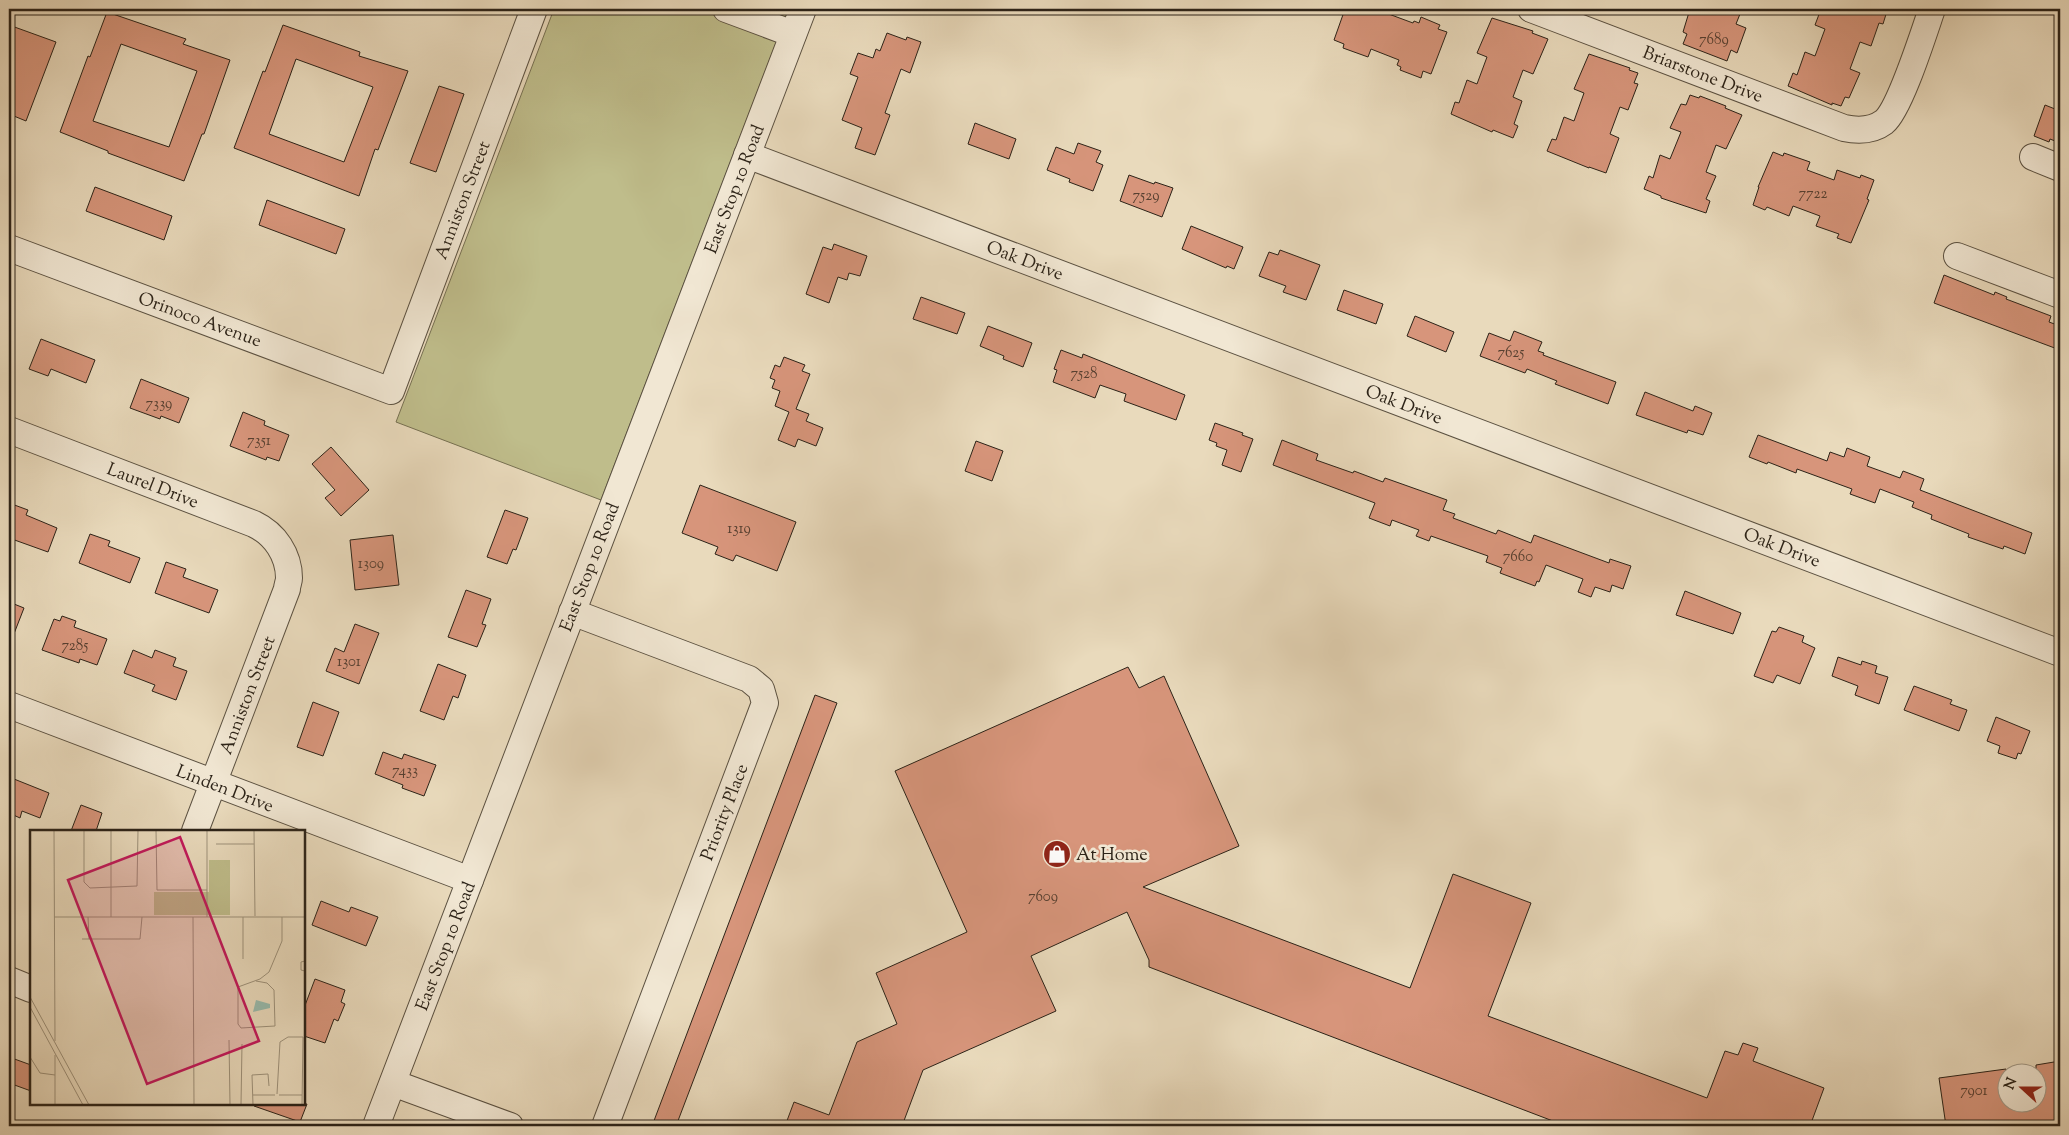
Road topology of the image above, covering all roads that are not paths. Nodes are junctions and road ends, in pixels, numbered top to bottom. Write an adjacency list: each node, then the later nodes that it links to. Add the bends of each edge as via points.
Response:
1 (534, 9): 13 (street, Anniston Street)
2 (726, 9): 6 (street)
3 (803, 9): 6 (street, East Stop 10 Road)
4 (1531, 9): 5 (street, Briarstone Drive, via 1858,131 1876,127 1895,109)
5 (1932, 9)
6 (793, 34): 7 (street, East Stop 10 Road)
7 (747, 155): 16 (street, East Stop 10 Road); 17 (street, Oak Drive)
8 (2033, 157): 9 (street)
9 (2060, 168)
10 (9, 248): 13 (street, Orinoco Avenue)
11 (1957, 256): 12 (street)
12 (2060, 295)
13 (390, 391)
14 (9, 430): 15 (street, Laurel Drive, via 254,524 273,538)
15 (285, 557): 19 (street, Anniston Street, via 289,575 287,589)
16 (572, 612): 21 (street, East Stop 10 Road); 27 (street, Priority Place, via 749,679 761,689 765,703)
17 (2060, 653)
18 (9, 705): 19 (street, Linden Drive)
19 (214, 783): 20 (street, Anniston Street); 21 (street, Linden Drive)
20 (195, 830)
21 (470, 880): 24 (street, East Stop 10 Road)
22 (9, 980): 23 (street)
23 (30, 989)
24 (393, 1083): 25 (street, East Stop 10 Road); 26 (street)
25 (376, 1126)
26 (510, 1126)
27 (605, 1126)

